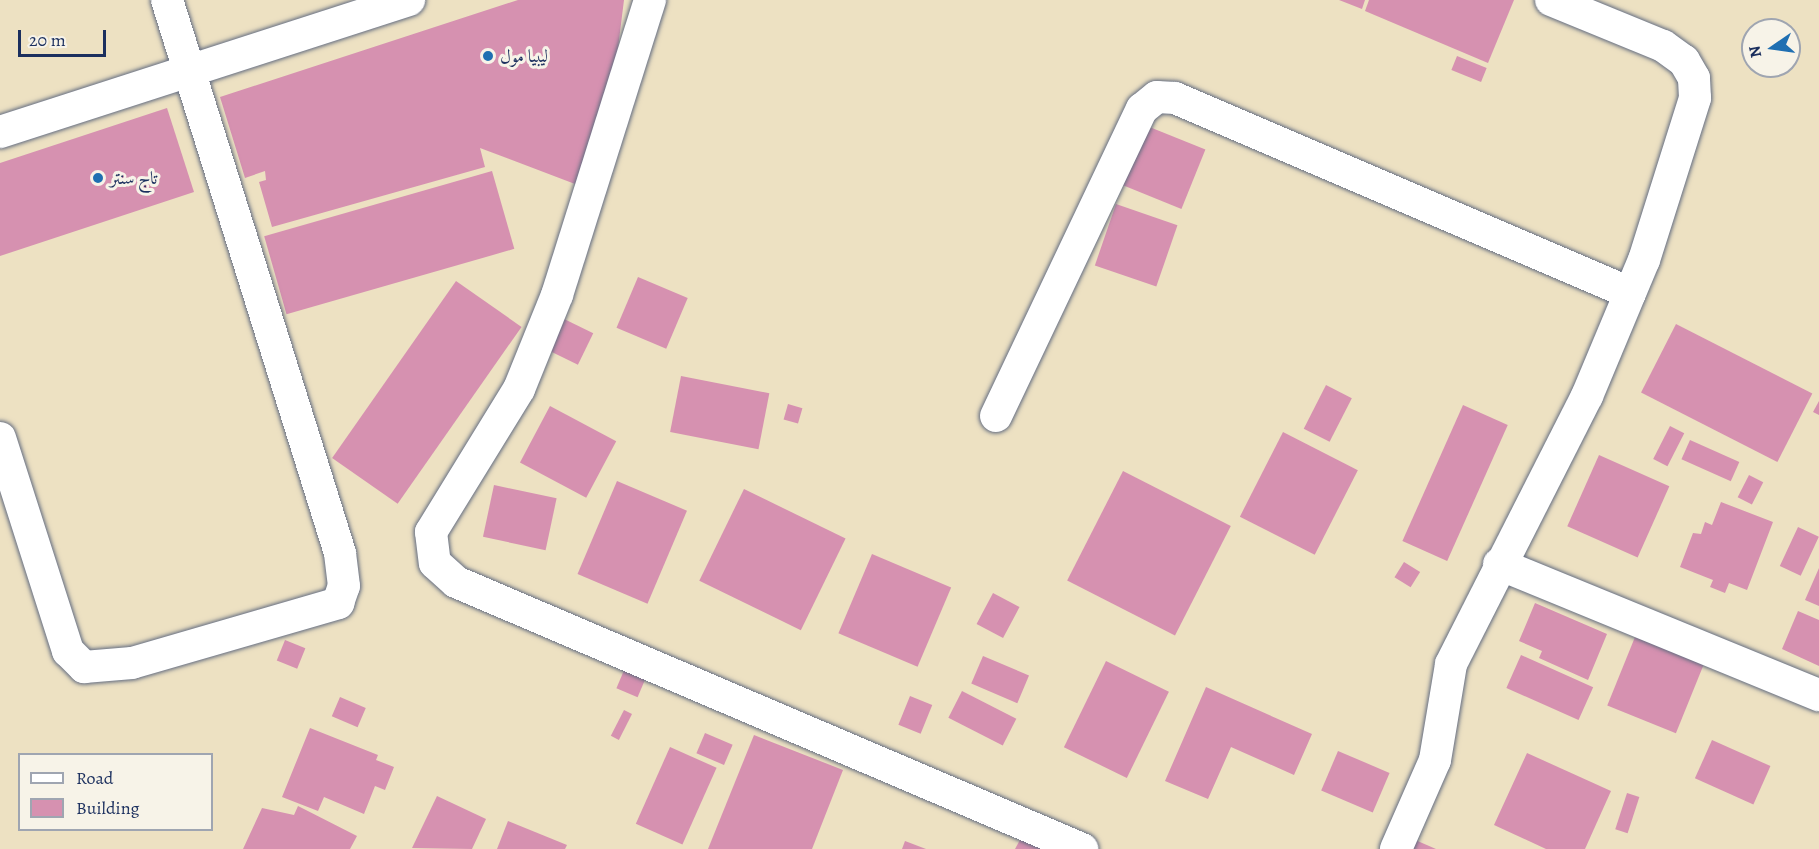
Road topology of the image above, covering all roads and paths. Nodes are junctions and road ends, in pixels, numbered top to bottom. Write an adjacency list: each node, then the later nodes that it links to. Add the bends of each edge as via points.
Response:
1 (167, 0): 5 (street)
2 (409, 0): 5 (street)
3 (650, 0): 12 (street, via 557,295 519,388 431,532 435,562 456,582)
4 (1551, 0): 7 (street, via 1663,46 1684,62 1694,78 1695,98)
5 (189, 67): 6 (street); 9 (street, via 340,553 344,586 338,603 132,663 84,667 68,651)
6 (0, 132)
7 (1630, 293): 8 (street, via 1175,98 1157,97 1142,109); 10 (street, via 1587,396)
8 (996, 416)
9 (0, 438)
10 (1499, 564): 11 (street); 13 (street, via 1451,664 1435,760)
11 (1819, 695)
12 (1082, 849)
13 (1396, 849)

